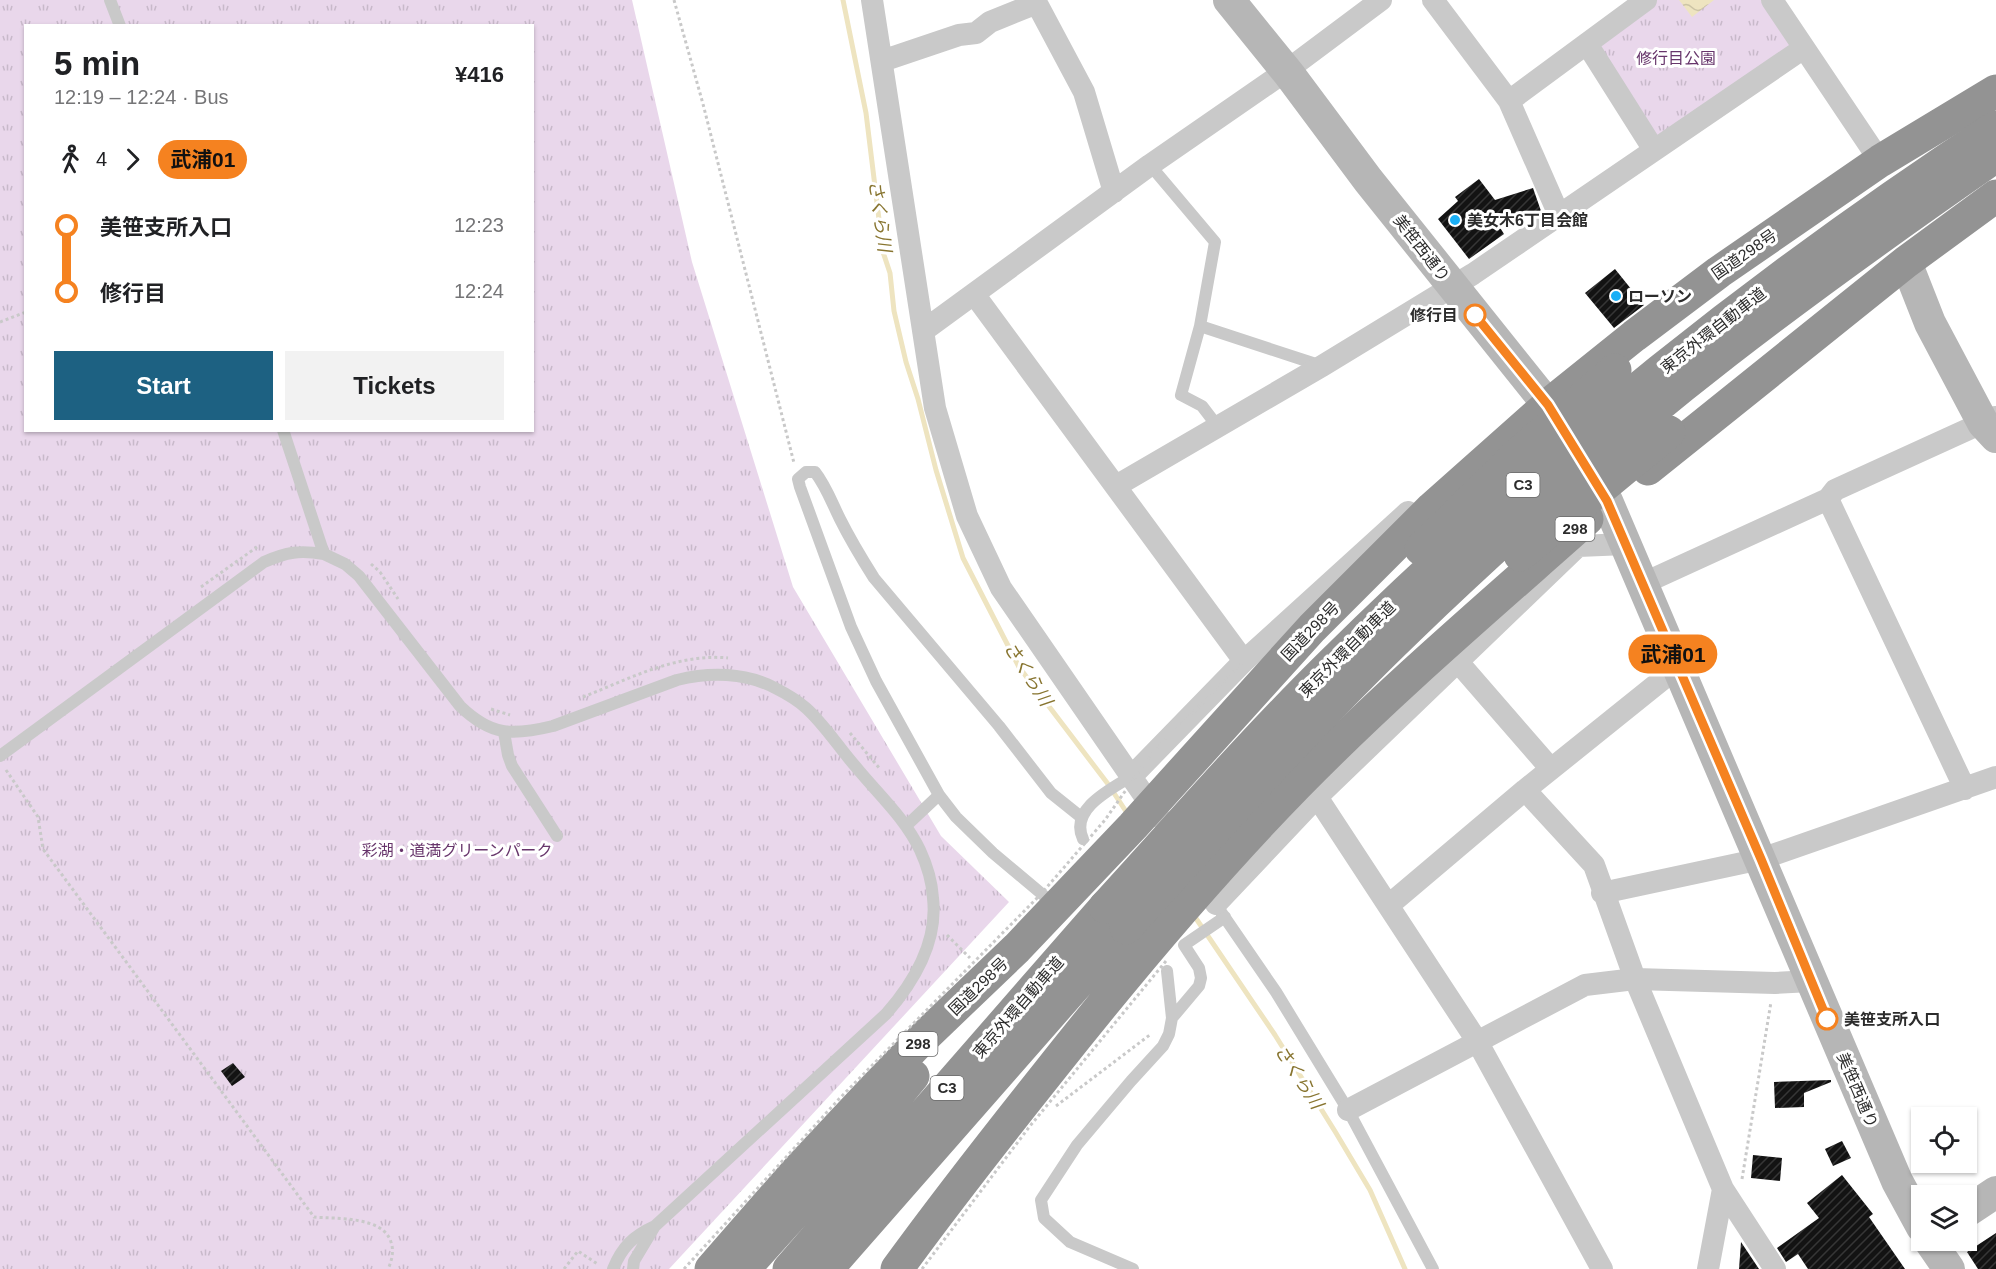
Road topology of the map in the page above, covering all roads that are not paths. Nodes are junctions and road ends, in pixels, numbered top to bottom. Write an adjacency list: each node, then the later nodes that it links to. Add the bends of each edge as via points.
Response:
1 (110, 0): 9 (lane)
2 (872, 0): 12 (street)
3 (1229, 0): 13 (street, 美笹西通り)
4 (1381, 0): 13 (street)
5 (1433, 0): 15 (street)
6 (1646, 0): 10 (street)
7 (1772, 0): 11 (street)
8 (1036, 2): 12 (street, via 990,22 976,33); 23 (street, via 1084,92)
9 (119, 24)
10 (1587, 44): 15 (street); 18 (street)
11 (1804, 48): 18 (street); 20 (street)
12 (882, 61): 30 (street)
13 (1286, 71): 21 (street); 27 (street, 美笹西通り)
14 (1996, 92): 20 (highway, 国道298号 / 298)
15 (1509, 101): 25 (street)
16 (1996, 111): 46 (highway, bridge, via 1796,234 1567,410 1426,542 1316,663)
17 (1996, 127): 46 (highway, 東京外環自動車道 / C3, bridge, via 1869,212 1576,438 1383,613)
18 (1654, 150): 25 (street)
19 (1996, 156): 56 (highway, 東京外環自動車道 / C3, bridge, via 1812,287 1649,414 1408,629)
20 (1880, 161): 32 (highway, 国道298号 / 298, via 1719,272)
21 (1150, 165): 23 (street); 29 (lane, via 1215,242)
22 (1996, 180): 56 (highway, bridge, via 1660,439 1510,564)
23 (1114, 192): 28 (street)
24 (1996, 196): 26 (highway, 298)
25 (1558, 215): 27 (street)
26 (1906, 262): 33 (street, via 1930,323); 38 (highway, 298)
27 (1452, 287): 31 (street); 32 (street, 美笹西通り)
28 (974, 294): 30 (street); 36 (street)
29 (1200, 326): 31 (lane); 34 (lane, via 1181,395 1202,406)
30 (923, 332): 51 (street, via 935,408 967,516 1001,588)
31 (1323, 366): 34 (street)
32 (1548, 405): 38 (street, 美笹西通り); 39 (highway, 国道298号 / 298)
33 (1992, 425): 37 (street, via 1835,490)
34 (1218, 427): 36 (street)
35 (284, 432): 41 (lane)
36 (1116, 486): 43 (street)
37 (1828, 499): 42 (street); 52 (street)
38 (1607, 501): 40 (street, 美笹西通り); 66 (highway, 298, via 1398,686 1296,786)
39 (1432, 508): 43 (street, via 1406,512); 57 (highway, 国道298号 / 298, via 1312,628)
40 (1626, 544): 42 (street, 美笹西通り); 44 (street, via 1578,546)
41 (324, 554): 47 (lane, via 345,564 365,583 466,712 488,728); 48 (lane, via 284,553 264,562)
42 (1642, 584): 45 (street, 美笹西通り)
43 (1244, 661): 51 (street)
44 (1458, 662): 49 (street); 55 (street)
45 (1678, 667): 49 (street); 62 (street, 美笹西通り)
46 (1266, 730): 85 (highway, 東京外環自動車道 / C3, bridge, via 1105,907)
47 (504, 732): 59 (lane, via 553,726 692,676 740,677 772,686 806,707); 60 (lane, via 512,766)
48 (0, 756)
49 (1551, 769): 53 (street)
50 (1996, 777): 52 (street)
51 (1127, 779): 57 (street); 58 (lane, via 1091,804)
52 (1965, 789): 62 (street)
53 (1525, 790): 63 (street, via 1594,865); 65 (street)
54 (939, 795): 58 (lane, via 851,627 798,479 806,472 815,472 822,481 874,578 1051,794); 59 (lane); 64 (lane, via 993,853)
55 (1317, 796): 65 (street); 66 (street)
56 (1243, 799): 86 (highway, 東京外環自動車道 / C3, bridge)
57 (1142, 816): 64 (highway, 国道298号 / 298); 66 (street)
58 (1081, 817): 61 (lane)
59 (906, 826): 79 (lane, via 927,867 934,901 927,947 904,993 886,1014)
60 (557, 836)
61 (1083, 839)
62 (1761, 859): 63 (street); 70 (street, 美笹西通り)
63 (1602, 893): 69 (street)
64 (1048, 900): 67 (highway, 国道298号 / 298)
65 (1389, 905): 72 (street)
66 (1200, 910): 71 (lane, via 1184,945 1199,968 1199,986); 73 (lane, via 1276,992); 76 (highway, 298, via 1105,1001)
67 (1017, 948): 83 (highway, 国道298号 / 298, via 869,1094); 84 (highway, via 865,1134)
68 (1167, 966): 71 (lane)
69 (1635, 979): 70 (street); 72 (street, via 1584,985); 74 (street)
70 (1811, 981): 78 (street, 美笹西通り)
71 (1172, 1018): 89 (lane, via 1163,1046 1077,1145 1041,1200 1044,1218 1070,1242)
72 (1477, 1041): 73 (street); 91 (street)
73 (1348, 1110): 90 (lane)
74 (1723, 1189): 92 (street); 93 (street)
75 (1996, 1192): 77 (street)
76 (950, 1197): 87 (highway); 88 (highway, 298)
77 (1977, 1205)
78 (1911, 1206)
79 (655, 1226): 81 (lane, via 638,1233); 82 (lane)
80 (1937, 1251): 94 (street)
81 (608, 1268)
82 (633, 1269)
83 (711, 1269)
84 (744, 1269)
85 (789, 1269)
86 (827, 1269)
87 (883, 1269)
88 (897, 1269)
89 (1133, 1269)
90 (1433, 1269)
91 (1602, 1269)
92 (1708, 1269)
93 (1775, 1269)
94 (1949, 1269)

